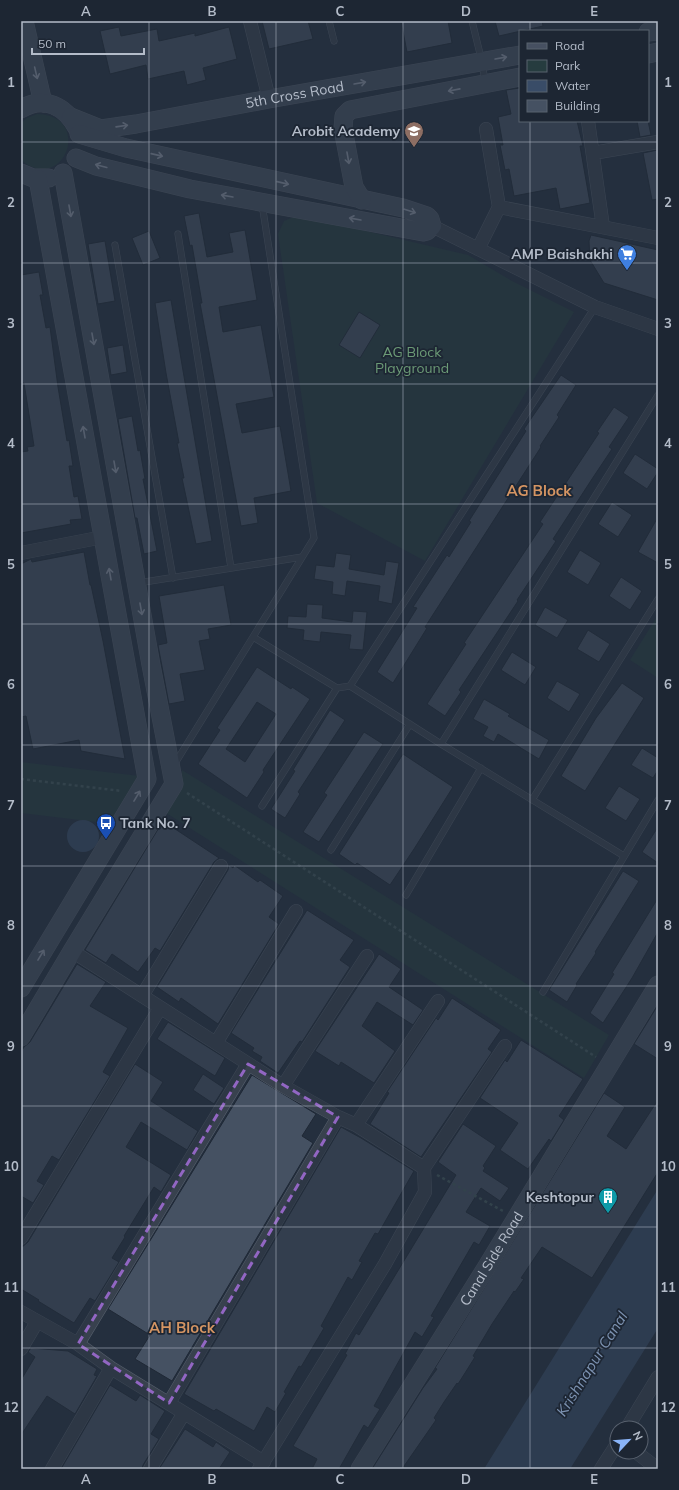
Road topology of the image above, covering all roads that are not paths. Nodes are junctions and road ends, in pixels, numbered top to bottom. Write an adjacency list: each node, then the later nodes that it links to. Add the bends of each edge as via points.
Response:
1 (24, 21): 11 (street, one-way to 11)
2 (250, 21): 10 (street)
3 (329, 21): 5 (lane)
4 (472, 21): 7 (lane)
5 (334, 41)
6 (519, 55): 7 (street, 5th Cross Road, one-way to 6)
7 (482, 62): 9 (lane); 10 (street, 5th Cross Road, one-way to 7)
8 (519, 77): 9 (street, 5th Cross Road)
9 (485, 84): 23 (street, 5th Cross Road, one-way to 23, via 350,110 344,116 343,129 354,187)
10 (269, 99): 13 (street, 5th Cross Road, one-way to 10, via 101,129)
11 (43, 103): 12 (street); 13 (street, 5th Cross Road, via 50,104)
12 (21, 109)
13 (71, 117): 16 (street)
14 (588, 122): 18 (street)
15 (486, 129): 25 (street)
16 (78, 134): 19 (street); 23 (street, one-way to 23, via 126,148)
17 (658, 142): 18 (street)
18 (594, 153): 27 (street)
19 (76, 158): 21 (street); 24 (street, one-way to 19, via 190,189 96,166)
20 (21, 173): 22 (street)
21 (63, 173): 22 (street); 40 (street, one-way to 40)
22 (38, 179): 35 (street, one-way to 22)
23 (362, 200): 26 (street, one-way to 26, via 403,208 427,216)
24 (262, 202): 26 (street, one-way to 24, via 423,232); 37 (lane, via 314,538)
25 (499, 206): 27 (street); 31 (street)
26 (432, 226): 31 (street)
27 (603, 227): 29 (street)
28 (178, 234): 38 (lane)
29 (658, 238)
30 (116, 245): 39 (lane)
31 (478, 249): 32 (street)
32 (595, 307): 33 (street); 45 (lane)
33 (658, 329)
34 (658, 396): 48 (lane)
35 (103, 537): 36 (street); 44 (street, one-way to 35)
36 (21, 553)
37 (302, 557): 38 (lane); 42 (lane)
38 (231, 568): 39 (lane)
39 (174, 578): 40 (lane)
40 (136, 584): 43 (street, one-way to 43)
41 (658, 599): 51 (lane)
42 (253, 637): 46 (lane); 50 (lane)
43 (151, 665): 44 (street); 50 (street)
44 (127, 669): 62 (street, one-way to 44, via 147,779)
45 (350, 686): 46 (lane); 47 (lane)
46 (337, 688): 53 (lane)
47 (410, 724): 48 (lane); 54 (lane)
48 (441, 744): 49 (lane)
49 (481, 768): 51 (lane); 57 (lane)
50 (173, 777): 59 (street)
51 (532, 800): 55 (lane)
52 (658, 800): 55 (lane)
53 (262, 806)
54 (331, 850)
55 (624, 856): 63 (lane)
56 (221, 866): 64 (street)
57 (406, 894)
58 (296, 911): 68 (street)
59 (72, 950): 64 (street); 67 (street)
60 (367, 956): 71 (street)
61 (658, 985): 90 (street, Canal Side Road)
62 (21, 988)
63 (543, 992)
64 (142, 996): 66 (street)
65 (438, 1001): 73 (street)
66 (160, 1008): 68 (street); 75 (street)
67 (21, 1037)
68 (216, 1043): 70 (street)
69 (505, 1046): 74 (street)
70 (248, 1064): 71 (street); 78 (street)
71 (283, 1086): 72 (street)
72 (338, 1117): 73 (street); 82 (street)
73 (356, 1125): 74 (street)
74 (424, 1168): 87 (street, via 425,1192 385,1264)
75 (21, 1238)
76 (21, 1312): 77 (street)
77 (37, 1322): 78 (street); 79 (street)
78 (78, 1344): 80 (street)
79 (21, 1349)
80 (111, 1368): 82 (street); 88 (street)
81 (658, 1377): 84 (street)
82 (168, 1403): 83 (street)
83 (184, 1413): 87 (street); 89 (street)
84 (632, 1420)
85 (609, 1456): 91 (street)
86 (646, 1460): 92 (street)
87 (262, 1466)
88 (52, 1469)
89 (150, 1469)
90 (360, 1469)
91 (601, 1469)
92 (658, 1469)

